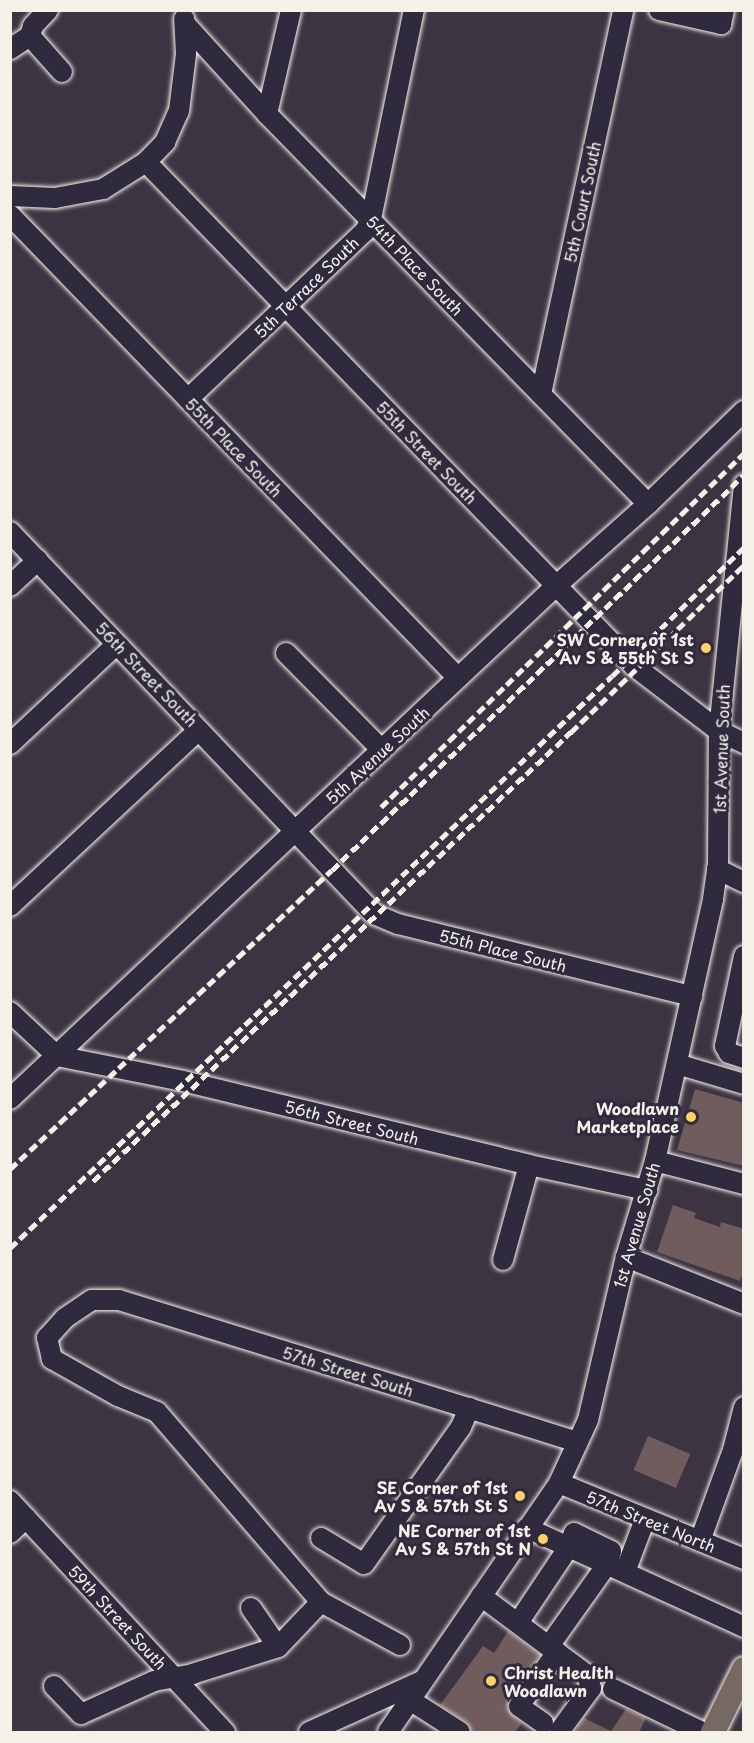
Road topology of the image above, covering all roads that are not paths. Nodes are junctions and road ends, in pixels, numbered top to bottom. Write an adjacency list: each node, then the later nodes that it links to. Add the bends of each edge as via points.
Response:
1 (48, 10): 8 (street, via 33,26)
2 (291, 10): 11 (street)
3 (414, 10): 15 (street, 5th Terrace South)
4 (622, 10): 17 (street, 5th Court South)
5 (659, 10): 6 (street, via 721,24)
6 (724, 10)
7 (183, 17): 11 (street, 54th Place South); 12 (street, via 186,54 179,111 165,142)
8 (30, 36): 9 (street); 10 (street)
9 (10, 50)
10 (62, 72)
11 (267, 114): 15 (street, 54th Place South)
12 (146, 162): 13 (street, via 103,189 55,198); 16 (street, 55th Street South)
13 (10, 196)
14 (10, 214): 18 (street, 55th Place South)
15 (370, 219): 16 (street, 5th Terrace South, via 365,231); 17 (street, 54th Place South)
16 (286, 306): 18 (street, 5th Terrace South); 25 (street, 55th Street South)
17 (541, 394): 21 (street, 54th Place South)
18 (188, 399): 28 (street, 55th Place South)
19 (744, 411): 21 (street, 5th Avenue South)
20 (744, 484): 30 (street, 1st Avenue South)
21 (648, 504): 25 (street, 5th Avenue South)
22 (10, 532): 23 (street, 56th Street South)
23 (38, 560): 24 (street); 26 (street, 56th Street South)
24 (10, 586)
25 (556, 586): 28 (street, 5th Avenue South); 30 (street, 55th Street South, via 634,666)
26 (117, 644): 29 (street, 56th Street South); 32 (street)
27 (286, 653): 33 (street)
28 (458, 678): 33 (street, 5th Avenue South)
29 (199, 730): 34 (street, 56th Street South); 38 (street)
30 (719, 731): 31 (street, 55th Street South); 35 (street, 1st Avenue South)
31 (744, 743)
32 (10, 744)
33 (382, 750): 34 (street, 5th Avenue South)
34 (296, 831): 36 (street, 56th Street South); 42 (street, 5th Avenue South)
35 (717, 869): 37 (street); 40 (street, 1st Avenue South)
36 (332, 870): 40 (street, 55th Place South, via 374,914 386,921)
37 (744, 882)
38 (10, 906)
39 (744, 956): 43 (street, via 725,1046 729,1053)
40 (692, 996): 44 (street, 1st Avenue South)
41 (10, 1012): 42 (street)
42 (57, 1056): 46 (street, 5th Avenue South); 48 (street, 56th Street South, via 189,1083)
43 (744, 1058)
44 (677, 1064): 45 (street); 47 (street, 1st Avenue South)
45 (744, 1084)
46 (10, 1100)
47 (655, 1161): 49 (street); 50 (street, 1st Avenue South)
48 (529, 1165): 50 (street, 56th Street South); 52 (street)
49 (744, 1184)
50 (646, 1190): 51 (street, 1st Avenue South)
51 (626, 1257): 53 (street); 56 (street, 1st Avenue South, via 588,1420)
52 (503, 1260)
53 (744, 1304)
54 (744, 1407): 64 (street)
55 (469, 1408): 56 (street, 57th Street South); 63 (street, via 461,1427 364,1563); 69 (street, 57th Street South, via 119,1300 92,1300 65,1318 47,1338 52,1359 118,1396 157,1412)
56 (578, 1442): 57 (street, 1st Avenue South)
57 (559, 1483): 60 (street, 57th Street North); 61 (street, 1st Avenue South)
58 (10, 1501): 59 (street, 59th Street South)
59 (26, 1518): 62 (street); 77 (street, 59th Street South)
60 (645, 1519): 64 (street, 57th Street North); 67 (street)
61 (527, 1528): 65 (street); 68 (street, 1st Avenue South)
62 (10, 1533)
63 (321, 1538)
64 (700, 1541): 66 (street, 57th Street North)
65 (568, 1548): 67 (street); 71 (street)
66 (744, 1559)
67 (616, 1567): 72 (street); 75 (street)
68 (481, 1596): 71 (street); 80 (street, 1st Avenue South, via 422,1681)
69 (321, 1602): 73 (street); 74 (street)
70 (251, 1608): 74 (street)
71 (518, 1623): 75 (street)
72 (744, 1627)
73 (400, 1646)
74 (278, 1647): 77 (street)
75 (553, 1649): 83 (street, via 519,1706); 83 (street, via 587,1675 591,1688)
76 (744, 1669): 81 (main road)
77 (175, 1678): 78 (street, via 154,1681 81,1714); 84 (street, 59th Street South)
78 (54, 1686)
79 (613, 1689): 87 (street)
80 (404, 1695): 82 (street, 1st Avenue South); 85 (street); 86 (street)
81 (737, 1697): 88 (main road)
82 (395, 1730)
83 (548, 1730)
84 (225, 1732)
85 (309, 1732)
86 (460, 1732)
87 (702, 1732)
88 (713, 1732)

